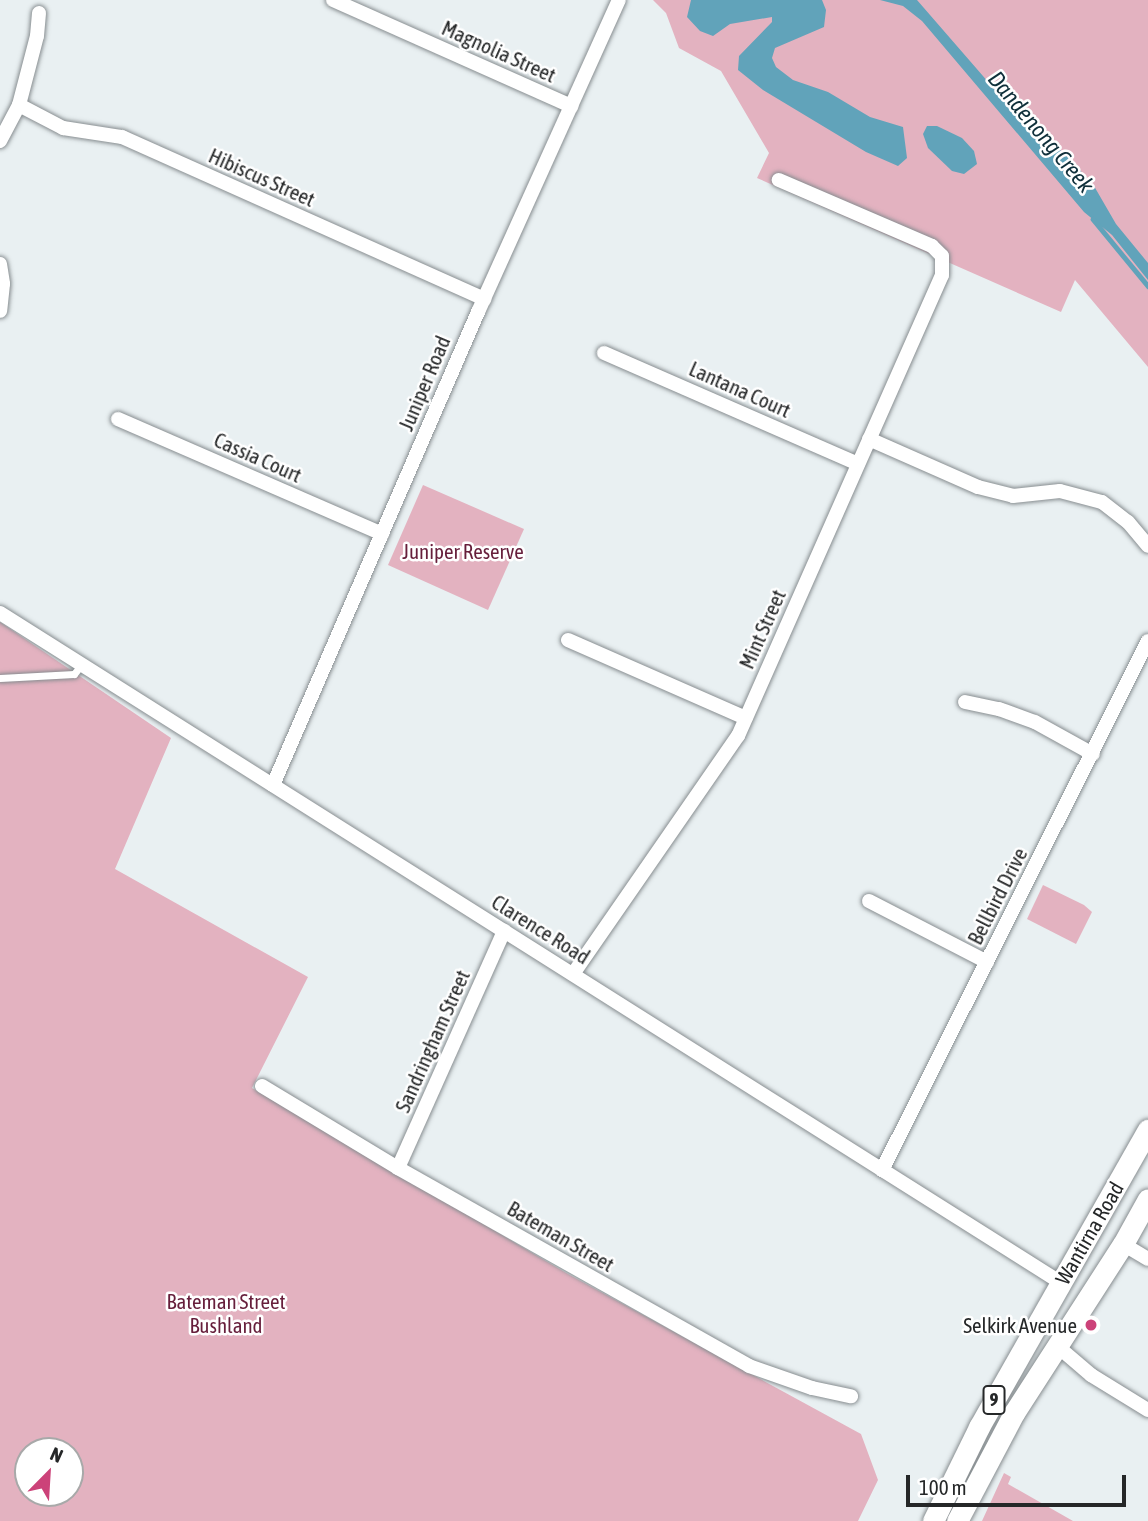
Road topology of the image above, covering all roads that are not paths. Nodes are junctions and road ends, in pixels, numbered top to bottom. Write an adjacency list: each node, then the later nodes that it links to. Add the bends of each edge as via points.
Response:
1 (333, 0): 5 (street, Magnolia Street)
2 (619, 0): 5 (street, Juniper Road)
3 (38, 13): 4 (street, via 37,36)
4 (19, 105): 6 (street); 9 (street, Hibiscus Street, via 63,128 122,137)
5 (571, 106): 9 (street, Juniper Road)
6 (0, 141)
7 (779, 180): 13 (street, Mint Street, via 932,246 942,256 942,275)
8 (0, 264): 10 (street)
9 (484, 299): 15 (street, Juniper Road)
10 (0, 311)
11 (604, 353): 14 (street, Lantana Court)
12 (118, 419): 15 (street, Cassia Court)
13 (869, 439): 14 (street, Mint Street); 16 (street, via 978,487 1013,496 1060,491 1102,502)
14 (858, 464): 23 (street, Mint Street)
15 (382, 534): 25 (street, Juniper Road)
16 (1148, 546)
17 (0, 612): 20 (street, Clarence Road)
18 (568, 640): 23 (street)
19 (1148, 641): 24 (street, Bellbird Drive)
20 (81, 665): 21 (lane, via 74,674); 25 (street, Clarence Road)
21 (0, 678)
22 (965, 702): 24 (street, via 1035,722)
23 (746, 718): 29 (street, Mint Street)
24 (1093, 754): 28 (street, Bellbird Drive)
25 (273, 785): 27 (street, Clarence Road)
26 (869, 901): 28 (street)
27 (504, 931): 29 (street, Clarence Road); 32 (street, Sandringham Street)
28 (987, 962): 33 (street, Bellbird Drive)
29 (573, 974): 33 (street, Clarence Road)
30 (262, 1086): 32 (street, Bateman Street)
31 (1148, 1130): 35 (main road, Wantirna Road / 9)
32 (398, 1168): 41 (street, Bateman Street, via 749,1366)
33 (882, 1170): 38 (street, Clarence Road)
34 (1148, 1200): 36 (main road, Wantirna Road / 9)
35 (1093, 1227): 36 (main road); 38 (main road, Wantirna Road / 9)
36 (1123, 1244): 37 (street); 39 (main road, Wantirna Road / 9)
37 (1148, 1259)
38 (1060, 1282): 39 (main road); 43 (main road, Wantirna Road / 9, via 959,1463)
39 (1086, 1300): 40 (main road, Wantirna Road / 9)
40 (1056, 1345): 42 (street, via 1091,1375); 44 (main road, Wantirna Road / 9, via 990,1454)
41 (851, 1396)
42 (1148, 1410)
43 (933, 1521)
44 (957, 1521)

